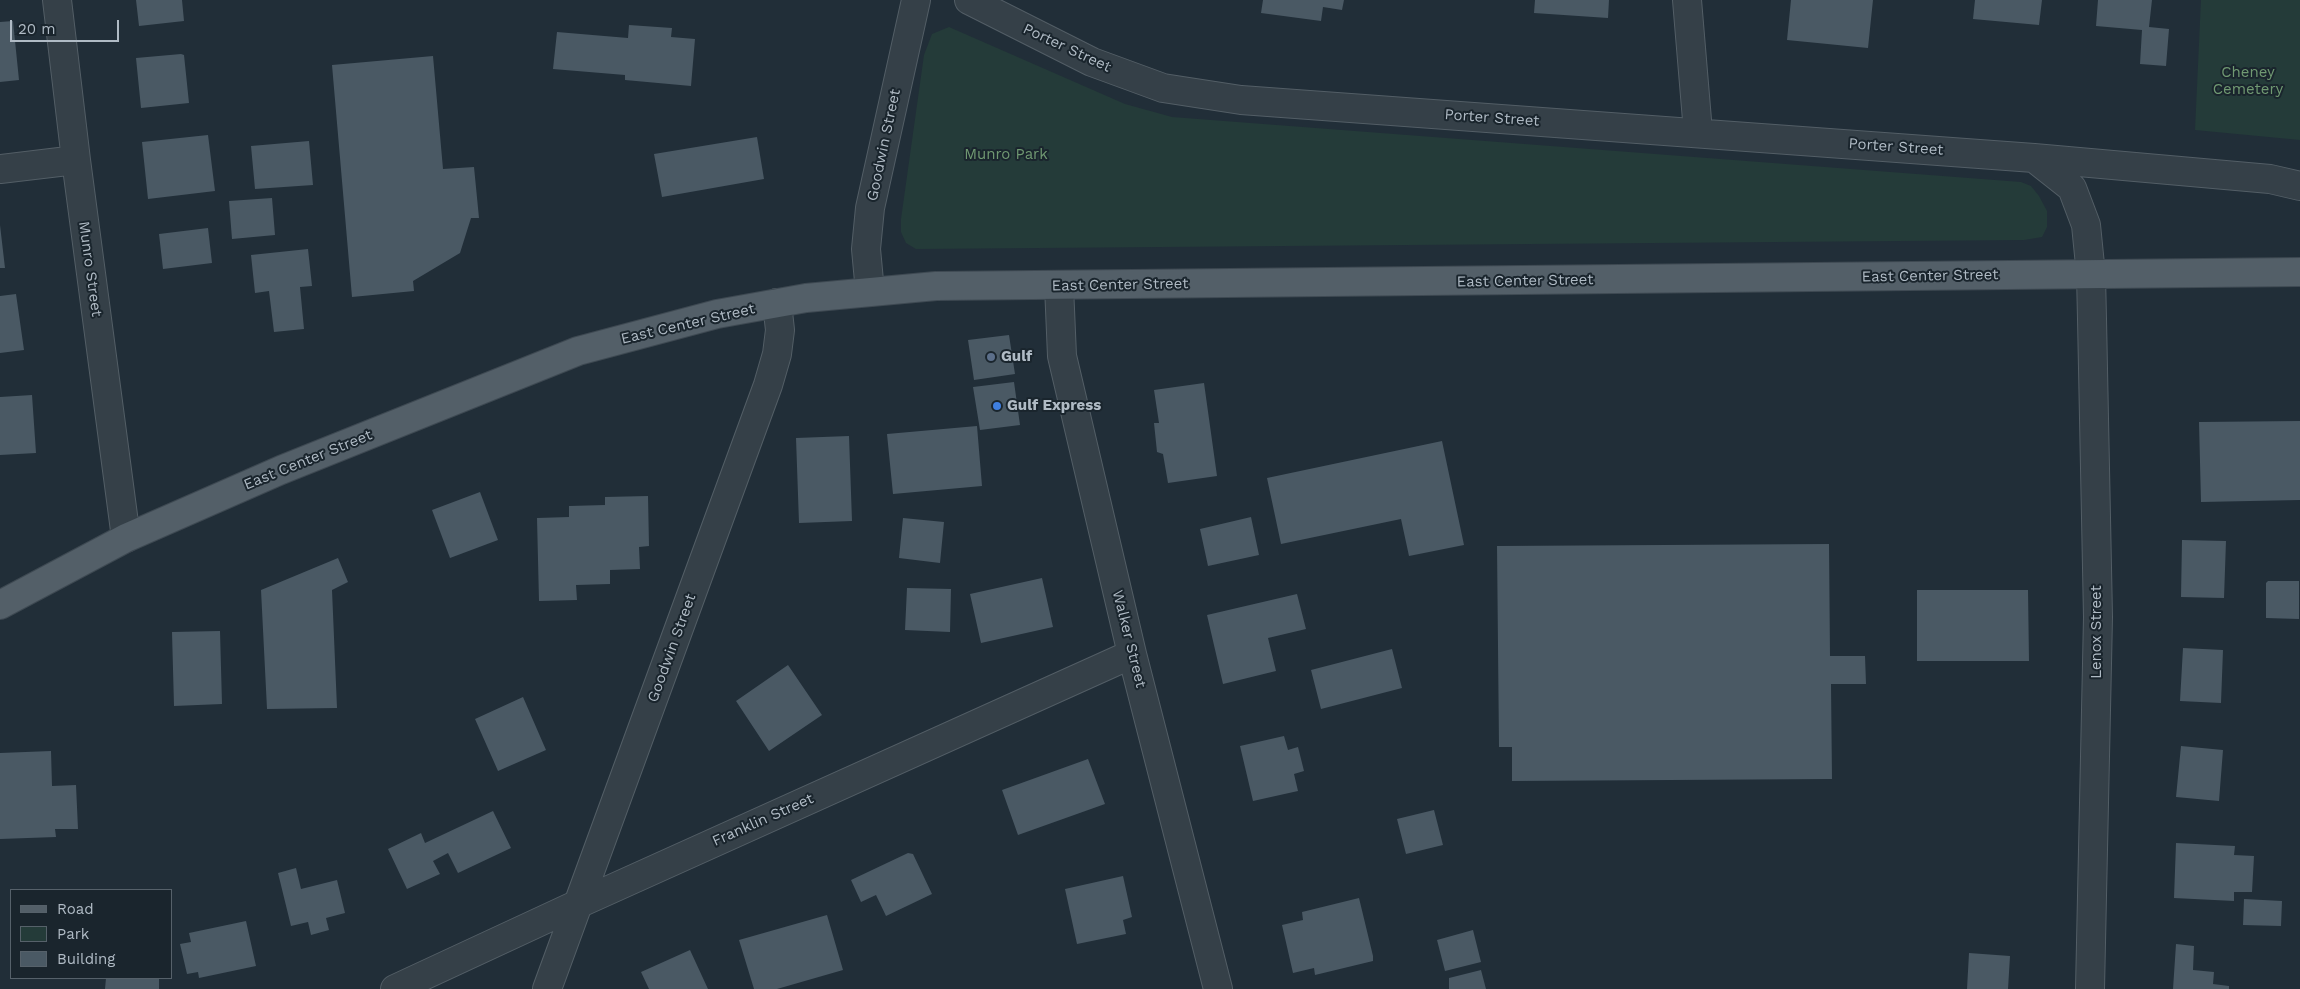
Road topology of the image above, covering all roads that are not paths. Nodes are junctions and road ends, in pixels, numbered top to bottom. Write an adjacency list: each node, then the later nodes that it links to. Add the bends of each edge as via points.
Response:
1 (57, 0): 7 (street, Munro Street)
2 (916, 0): 13 (street, Goodwin Street, via 870,208 866,249)
3 (969, 0): 5 (street, Porter Street, via 1092,62 1163,88 1240,100)
4 (1687, 0): 5 (street)
5 (1698, 132): 6 (street, Porter Street)
6 (2034, 158): 9 (street, Porter Street, via 2270,179); 11 (street, via 2072,188 2086,225)
7 (76, 160): 8 (street); 15 (street, Munro Street)
8 (0, 169)
9 (2300, 186)
10 (2300, 272): 11 (main road, East Center Street)
11 (2091, 275): 12 (main road, East Center Street); 22 (street, Lenox Street, via 2098,617)
12 (1059, 286): 13 (main road, East Center Street, via 936,286); 17 (street, Walker Street, via 1062,356)
13 (870, 292): 14 (main road, East Center Street)
14 (777, 303): 15 (main road, East Center Street, via 717,314 578,351 281,470); 18 (street, Goodwin Street, via 780,330 768,385)
15 (126, 538): 16 (main road, East Center Street)
16 (0, 605)
17 (1132, 654): 18 (street, Franklin Street); 21 (street, Walker Street)
18 (578, 904): 19 (street, Franklin Street); 20 (street, Goodwin Street)
19 (395, 989)
20 (547, 989)
21 (1218, 989)
22 (2090, 989)

